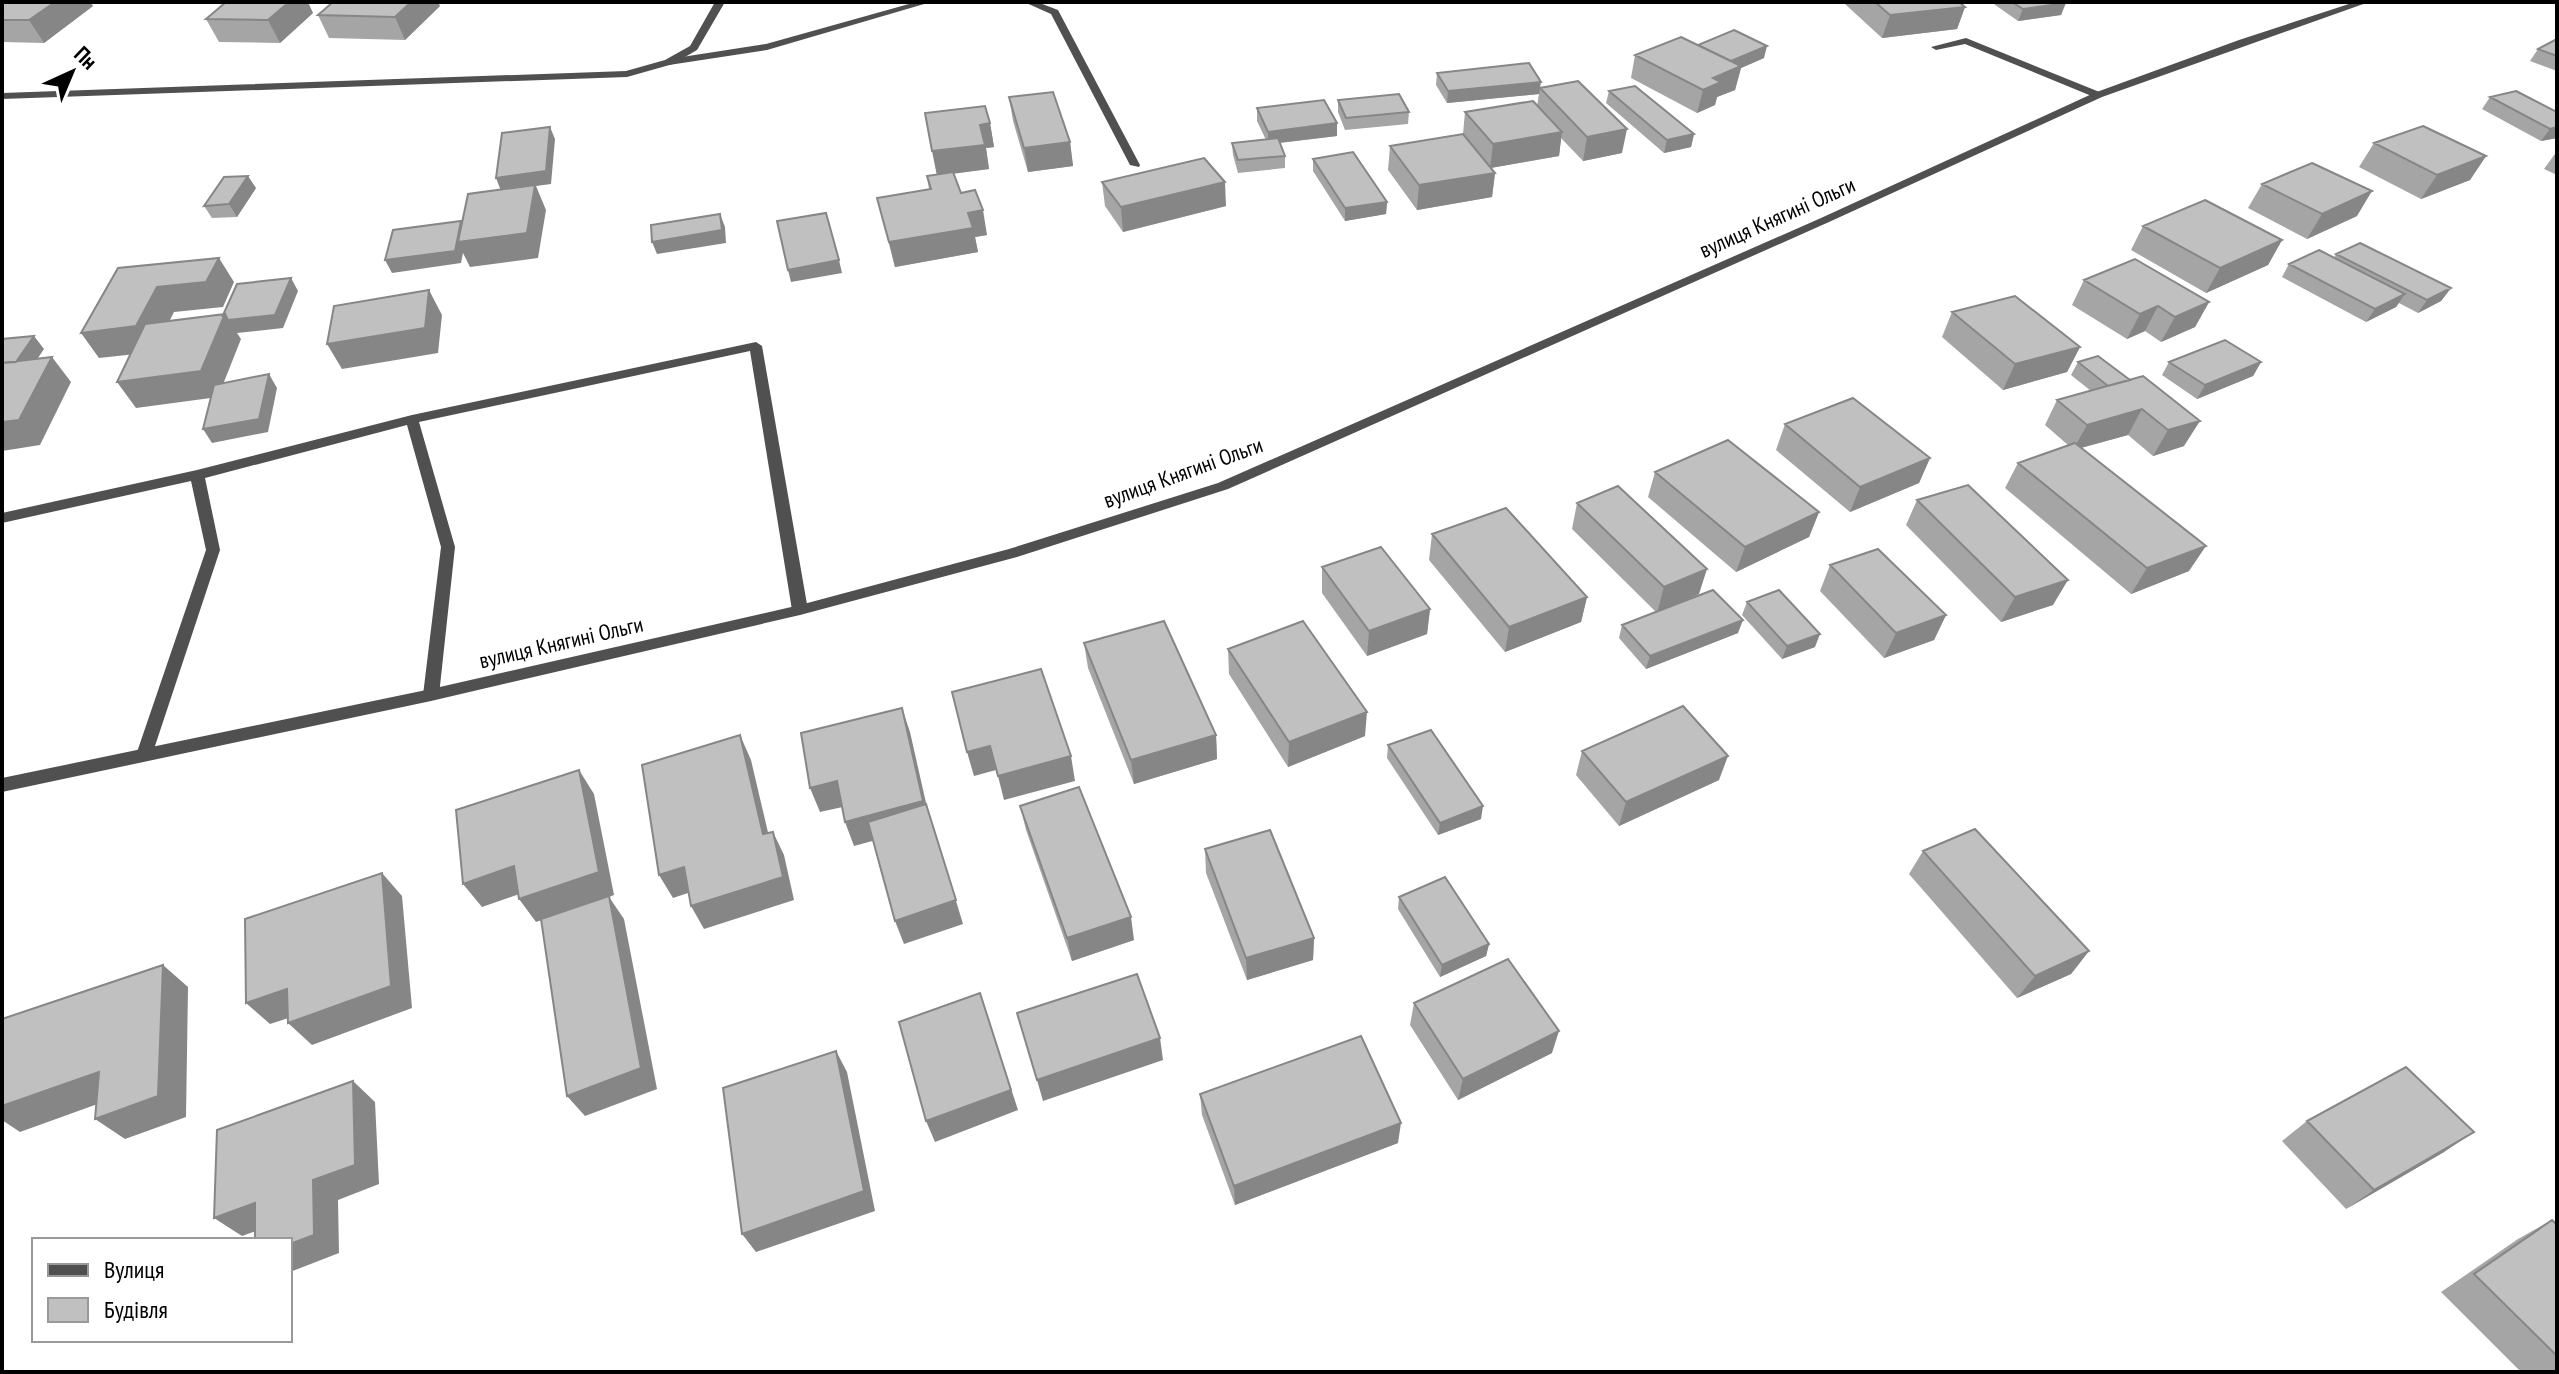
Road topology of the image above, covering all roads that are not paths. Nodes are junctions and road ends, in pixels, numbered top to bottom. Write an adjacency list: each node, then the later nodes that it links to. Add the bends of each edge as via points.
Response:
1 (720, 2): 6 (street, via 694,48)
2 (926, 2): 6 (street, via 767,47)
3 (1029, 2): 9 (street, via 1055,12)
4 (2364, 2): 7 (street, вулиця Княгині Ольги)
5 (1936, 47): 7 (street, via 1966,41)
6 (669, 62): 8 (street, via 627,74)
7 (2098, 95): 13 (street, вулиця Княгині Ольги, via 1223,486 1012,553)
8 (2, 96)
9 (1135, 165)
10 (412, 419): 11 (street); 13 (street, via 756,346); 14 (street, via 448,547)
11 (197, 475): 12 (street); 15 (street, via 213,550)
12 (2, 518)
13 (800, 610): 14 (street, вулиця Княгині Ольги)
14 (431, 695): 15 (street, вулиця Княгині Ольги)
15 (144, 755): 16 (street, вулиця Княгині Ольги)
16 (2, 785)

